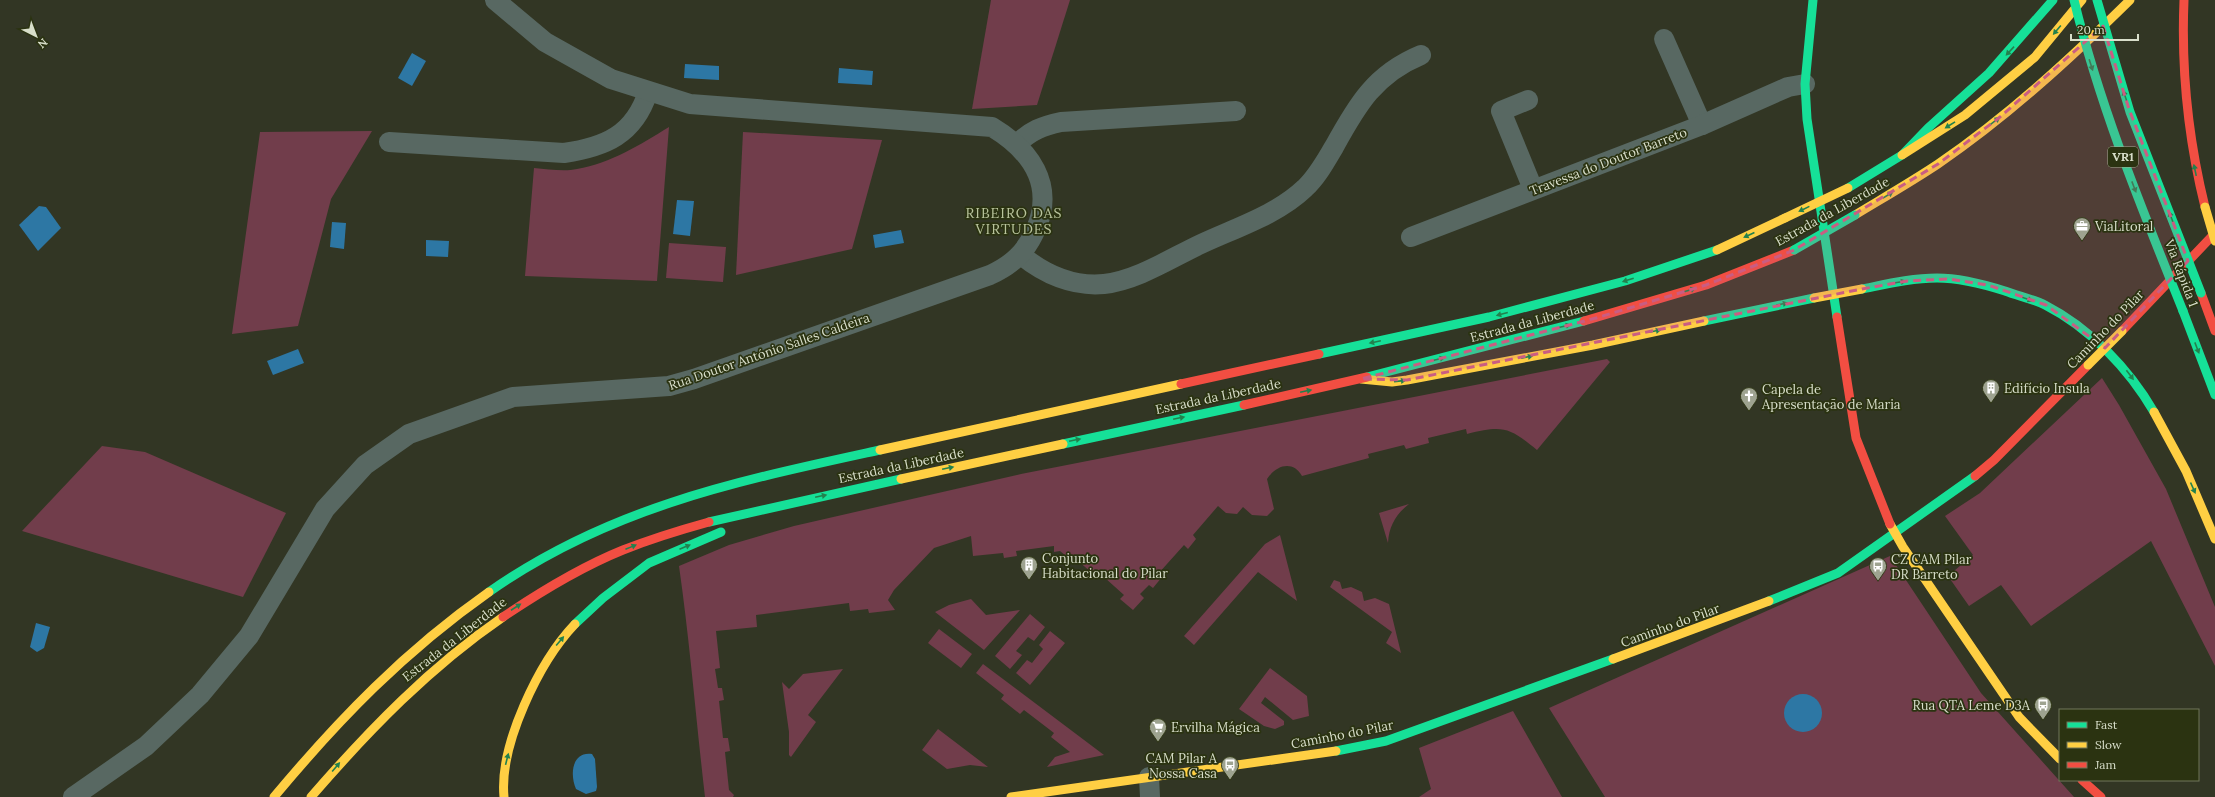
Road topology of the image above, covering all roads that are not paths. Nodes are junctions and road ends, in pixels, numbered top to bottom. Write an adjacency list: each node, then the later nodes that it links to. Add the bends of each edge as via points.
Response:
1 (495, 0): 12 (street, Rua Doutor António Salles Caldeira, via 545,42 611,79)
2 (1813, 0): 11 (main road)
3 (2053, 0): 18 (main road, Estrada da Liberdade, one-way to 18, via 1989,73)
4 (2074, 0): 26 (main road, Via Rápida 1 / VR1, one-way to 26, bridge, via 2081,36 2106,112)
5 (2082, 0): 18 (main road, one-way to 18, via 2035,57 1965,115)
6 (2097, 0): 24 (main road, one-way to 6, bridge, via 2129,109 2108,47)
7 (2130, 0): 25 (main road, Estrada da Liberdade, one-way to 7, bridge, via 1596,318 1706,285 1794,250 1938,164 2000,117 2073,56)
8 (2184, 0): 22 (main road, one-way to 8, bridge, via 2190,144 2184,78)
9 (1664, 39): 15 (street)
10 (1421, 55): 23 (street, via 1395,67 1371,89 1355,108 1320,170 1306,188 1280,207 1137,275 1104,284 1080,283 1059,278 1037,268)
11 (1804, 84): 15 (street, Travessa do Doutor Barreto, via 1788,87); 28 (main road, via 1856,438)
12 (648, 92): 16 (street, via 634,122 614,138 589,150 564,153); 17 (street, Rua Doutor António Salles Caldeira, via 690,104 992,127)
13 (1528, 100): 19 (street, via 1502,111)
14 (1236, 111): 17 (street, via 1061,122 1028,133)
15 (1702, 125): 19 (street, Travessa do Doutor Barreto)
16 (389, 142)
17 (1017, 144): 23 (street, Rua Doutor António Salles Caldeira, via 1041,180 1044,196 1041,218 1030,243)
18 (1902, 155): 34 (main road, Estrada da Liberdade, one-way to 34, bridge, via 1848,188 1714,251 1625,281 1489,317 769,474 680,498 635,514 585,536 512,577 439,629 371,688)
19 (1534, 189): 21 (street, Travessa do Doutor Barreto)
20 (2215, 233): 28 (main road, Caminho do Pilar, bridge, via 1994,460 1968,481)
21 (1411, 237)
22 (2215, 241)
23 (1020, 255): 33 (street, Rua Doutor António Salles Caldeira, via 1006,268 990,275 694,380 669,386 513,397 409,434 364,465 325,509 248,636 200,695 146,746)
24 (2215, 331)
25 (1361, 379): 27 (main road, Estrada da Liberdade, one-way to 25); 29 (main road, one-way to 29, bridge, via 1392,382 1407,380 1907,281 1948,279 1988,285 2046,305 2082,329 2122,365 2168,433)
26 (2215, 395)
27 (782, 504): 35 (main road, Estrada da Liberdade, one-way to 27, via 345,757 421,679 516,607 580,571 632,546 722,518); 36 (main road, one-way to 27, via 502,788 505,766 527,698 548,656 569,630 620,584 649,564)
28 (1893, 532): 30 (main road, via 2019,717); 31 (main road, Caminho do Pilar, via 1838,573 1748,610 1394,739 1332,752)
29 (2215, 538)
30 (2059, 759)
31 (1149, 777): 37 (main road, Caminho do Pilar); 38 (street)
32 (2083, 781): 39 (main road)
33 (74, 797)
34 (274, 797)
35 (311, 797)
36 (504, 797)
37 (1011, 797)
38 (1150, 797)
39 (2101, 797)

